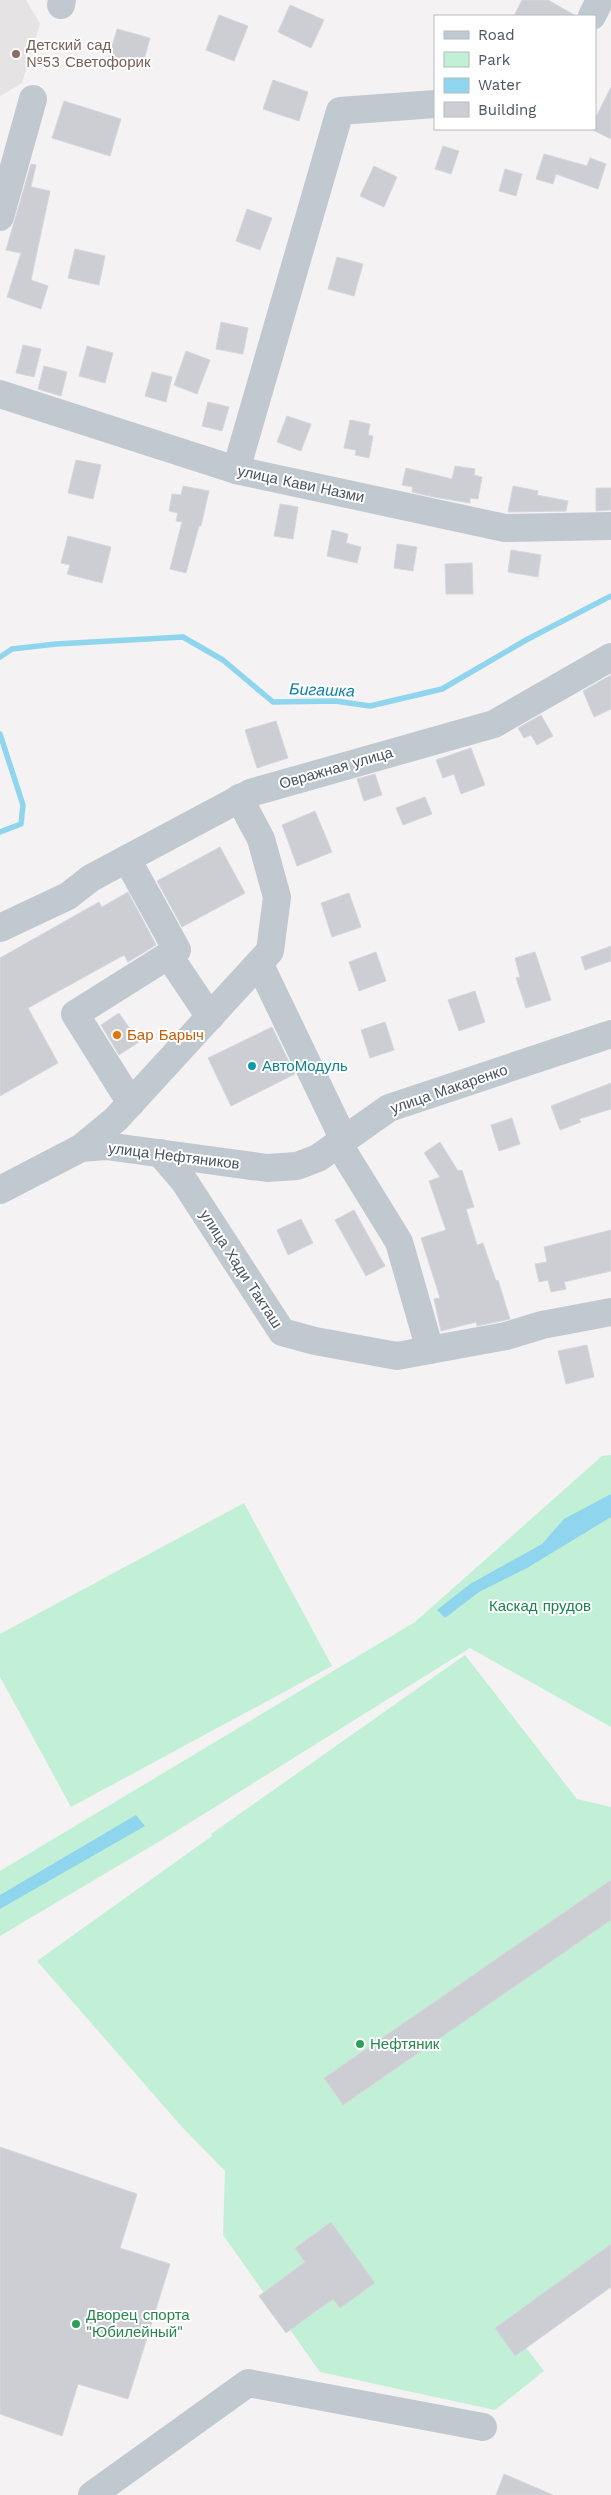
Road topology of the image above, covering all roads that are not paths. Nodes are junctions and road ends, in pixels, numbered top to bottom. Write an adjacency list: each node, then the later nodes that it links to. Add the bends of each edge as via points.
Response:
1 (600, 0): 2 (street)
2 (592, 15)
3 (33, 99): 5 (street)
4 (434, 104): 7 (street, via 340,111)
5 (0, 217)
6 (0, 394): 7 (street, улица Кави Назми)
7 (236, 470): 8 (street, улица Кави Назми, via 505,528)
8 (611, 526)
9 (611, 657): 10 (street, Овражная улица, via 494,724)
10 (239, 798): 11 (street, Овражная улица); 14 (street, via 261,839 277,897 270,951)
11 (127, 859): 12 (street, Овражная улица, via 91,878 68,896); 13 (street, via 177,950)
12 (0, 928)
13 (168, 956): 15 (street); 17 (street, via 75,1014)
14 (259, 963): 15 (street); 18 (street)
15 (210, 1017): 17 (street)
16 (611, 1034): 18 (street, улица Макаренко, via 389,1108)
17 (131, 1103): 19 (street)
18 (341, 1142): 21 (street, улица Макаренко, via 318,1158 297,1166); 24 (street, via 399,1242)
19 (81, 1148): 20 (street, улица Нефтяников, via 106,1146); 22 (street, улица Нефтяников)
20 (160, 1153): 21 (street, улица Нефтяников); 24 (street, улица Хади Такташ, via 184,1181 282,1332 397,1356)
21 (267, 1168)
22 (0, 1190)
23 (611, 1312): 24 (street, улица Хади Такташ)
24 (430, 1350)
25 (483, 2427): 26 (street, via 248,2383)
26 (92, 2495)

